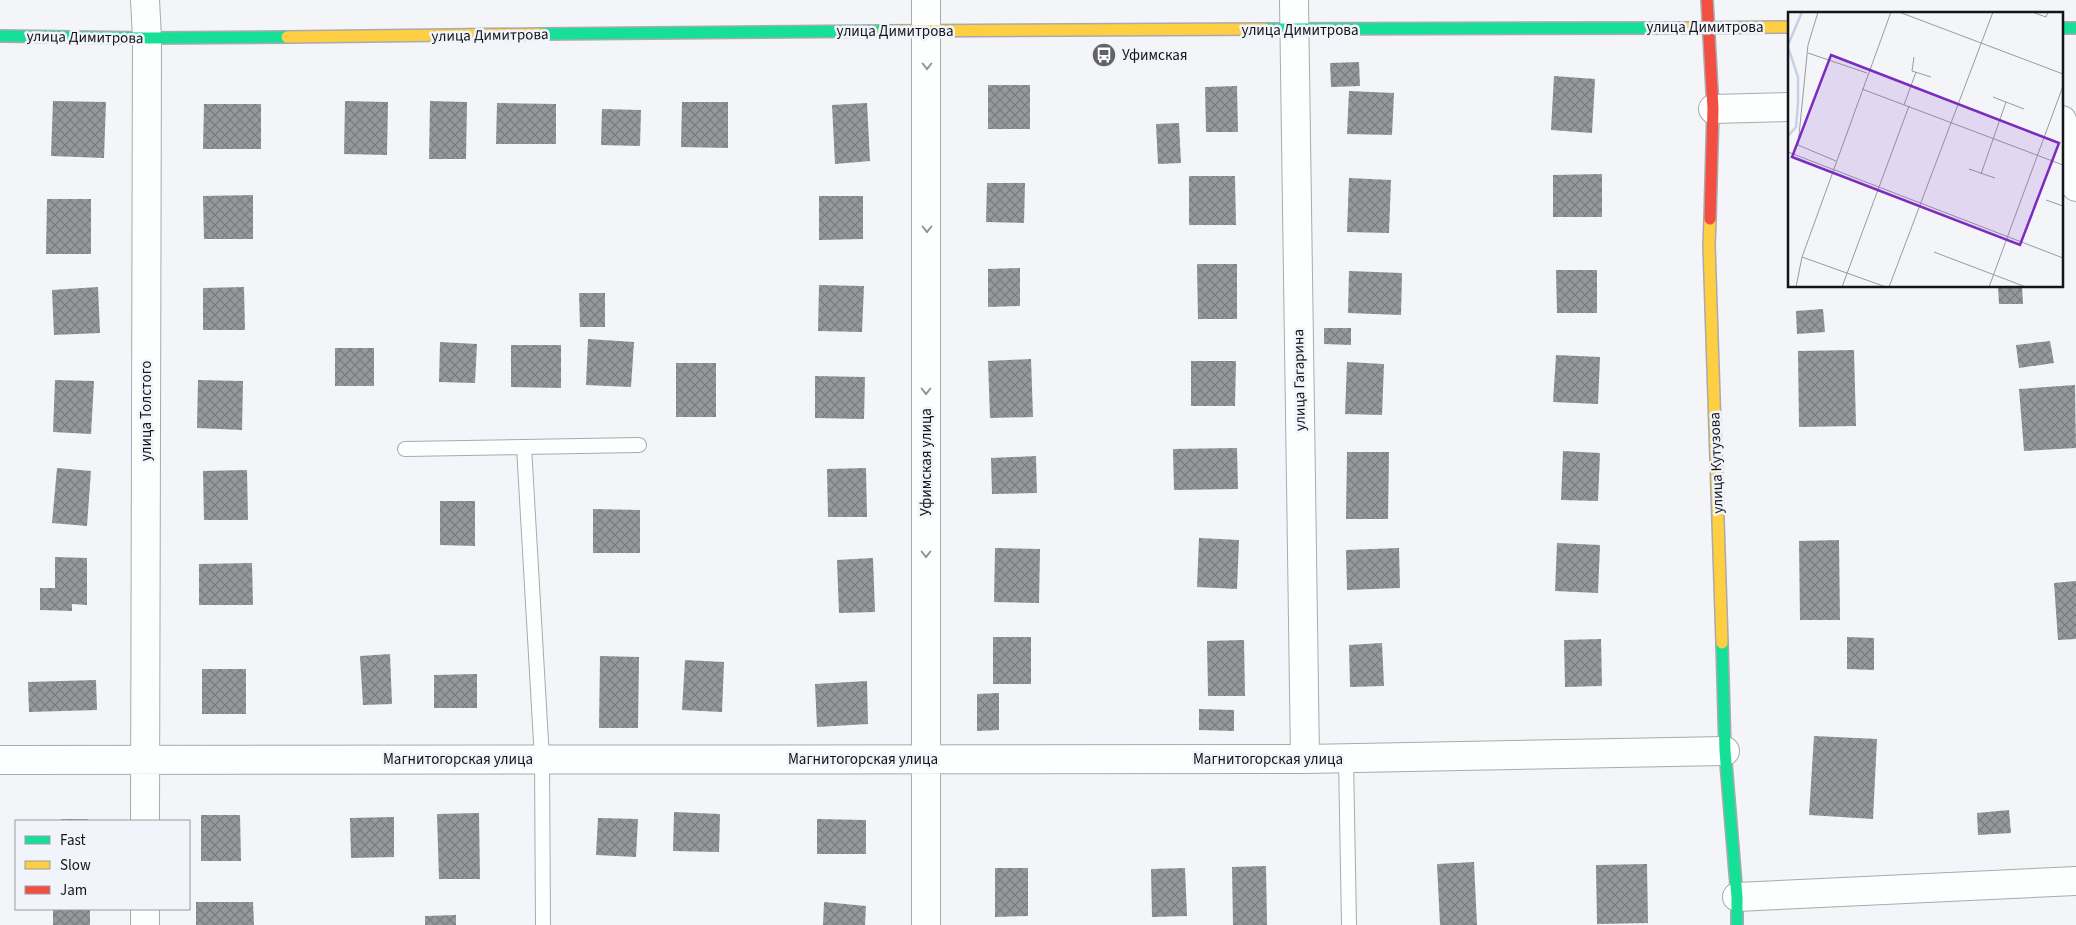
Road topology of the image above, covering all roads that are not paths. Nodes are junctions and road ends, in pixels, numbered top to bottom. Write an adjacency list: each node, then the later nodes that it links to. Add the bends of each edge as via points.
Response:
1 (145, 0): 10 (street, улица Толстого)
2 (926, 0): 8 (street, Уфимская улица)
3 (1294, 0): 7 (street, улица Гагарина)
4 (1707, 0): 5 (main road, улица Кутузова)
5 (1708, 26): 6 (main road, улица Димитрова); 7 (main road, улица Димитрова); 12 (main road, улица Кутузова)
6 (1788, 27)
7 (1293, 30): 8 (main road, улица Димитрова); 22 (street, улица Гагарина)
8 (927, 31): 10 (main road, улица Димитрова); 19 (street, Уфимская улица, one-way to 19)
9 (0, 36): 10 (main road, улица Димитрова)
10 (147, 38): 24 (street, улица Толстого)
11 (1788, 107): 12 (street)
12 (1712, 109): 18 (main road, улица Кутузова, via 1708,245)
13 (2064, 127): 14 (street)
14 (2076, 186)
15 (639, 445): 16 (lane)
16 (524, 447): 17 (lane); 21 (lane)
17 (405, 449)
18 (1725, 751): 20 (street, Магнитогорская улица); 27 (main road, улица Кутузова)
19 (926, 758): 21 (street, Магнитогорская улица); 22 (street, Магнитогорская улица); 31 (street, Уфимская улица)
20 (1346, 758): 22 (street, Магнитогорская улица); 32 (lane)
21 (542, 759): 24 (street, Магнитогорская улица); 30 (lane)
22 (1305, 759)
23 (0, 760): 24 (street, Магнитогорская улица)
24 (145, 760): 25 (street, улица Толстого)
25 (145, 820)
26 (2076, 881): 27 (street)
27 (1737, 897): 33 (main road, улица Кутузова)
28 (145, 910): 29 (street)
29 (145, 925)
30 (544, 925)
31 (926, 925)
32 (1349, 925)
33 (1737, 925)

